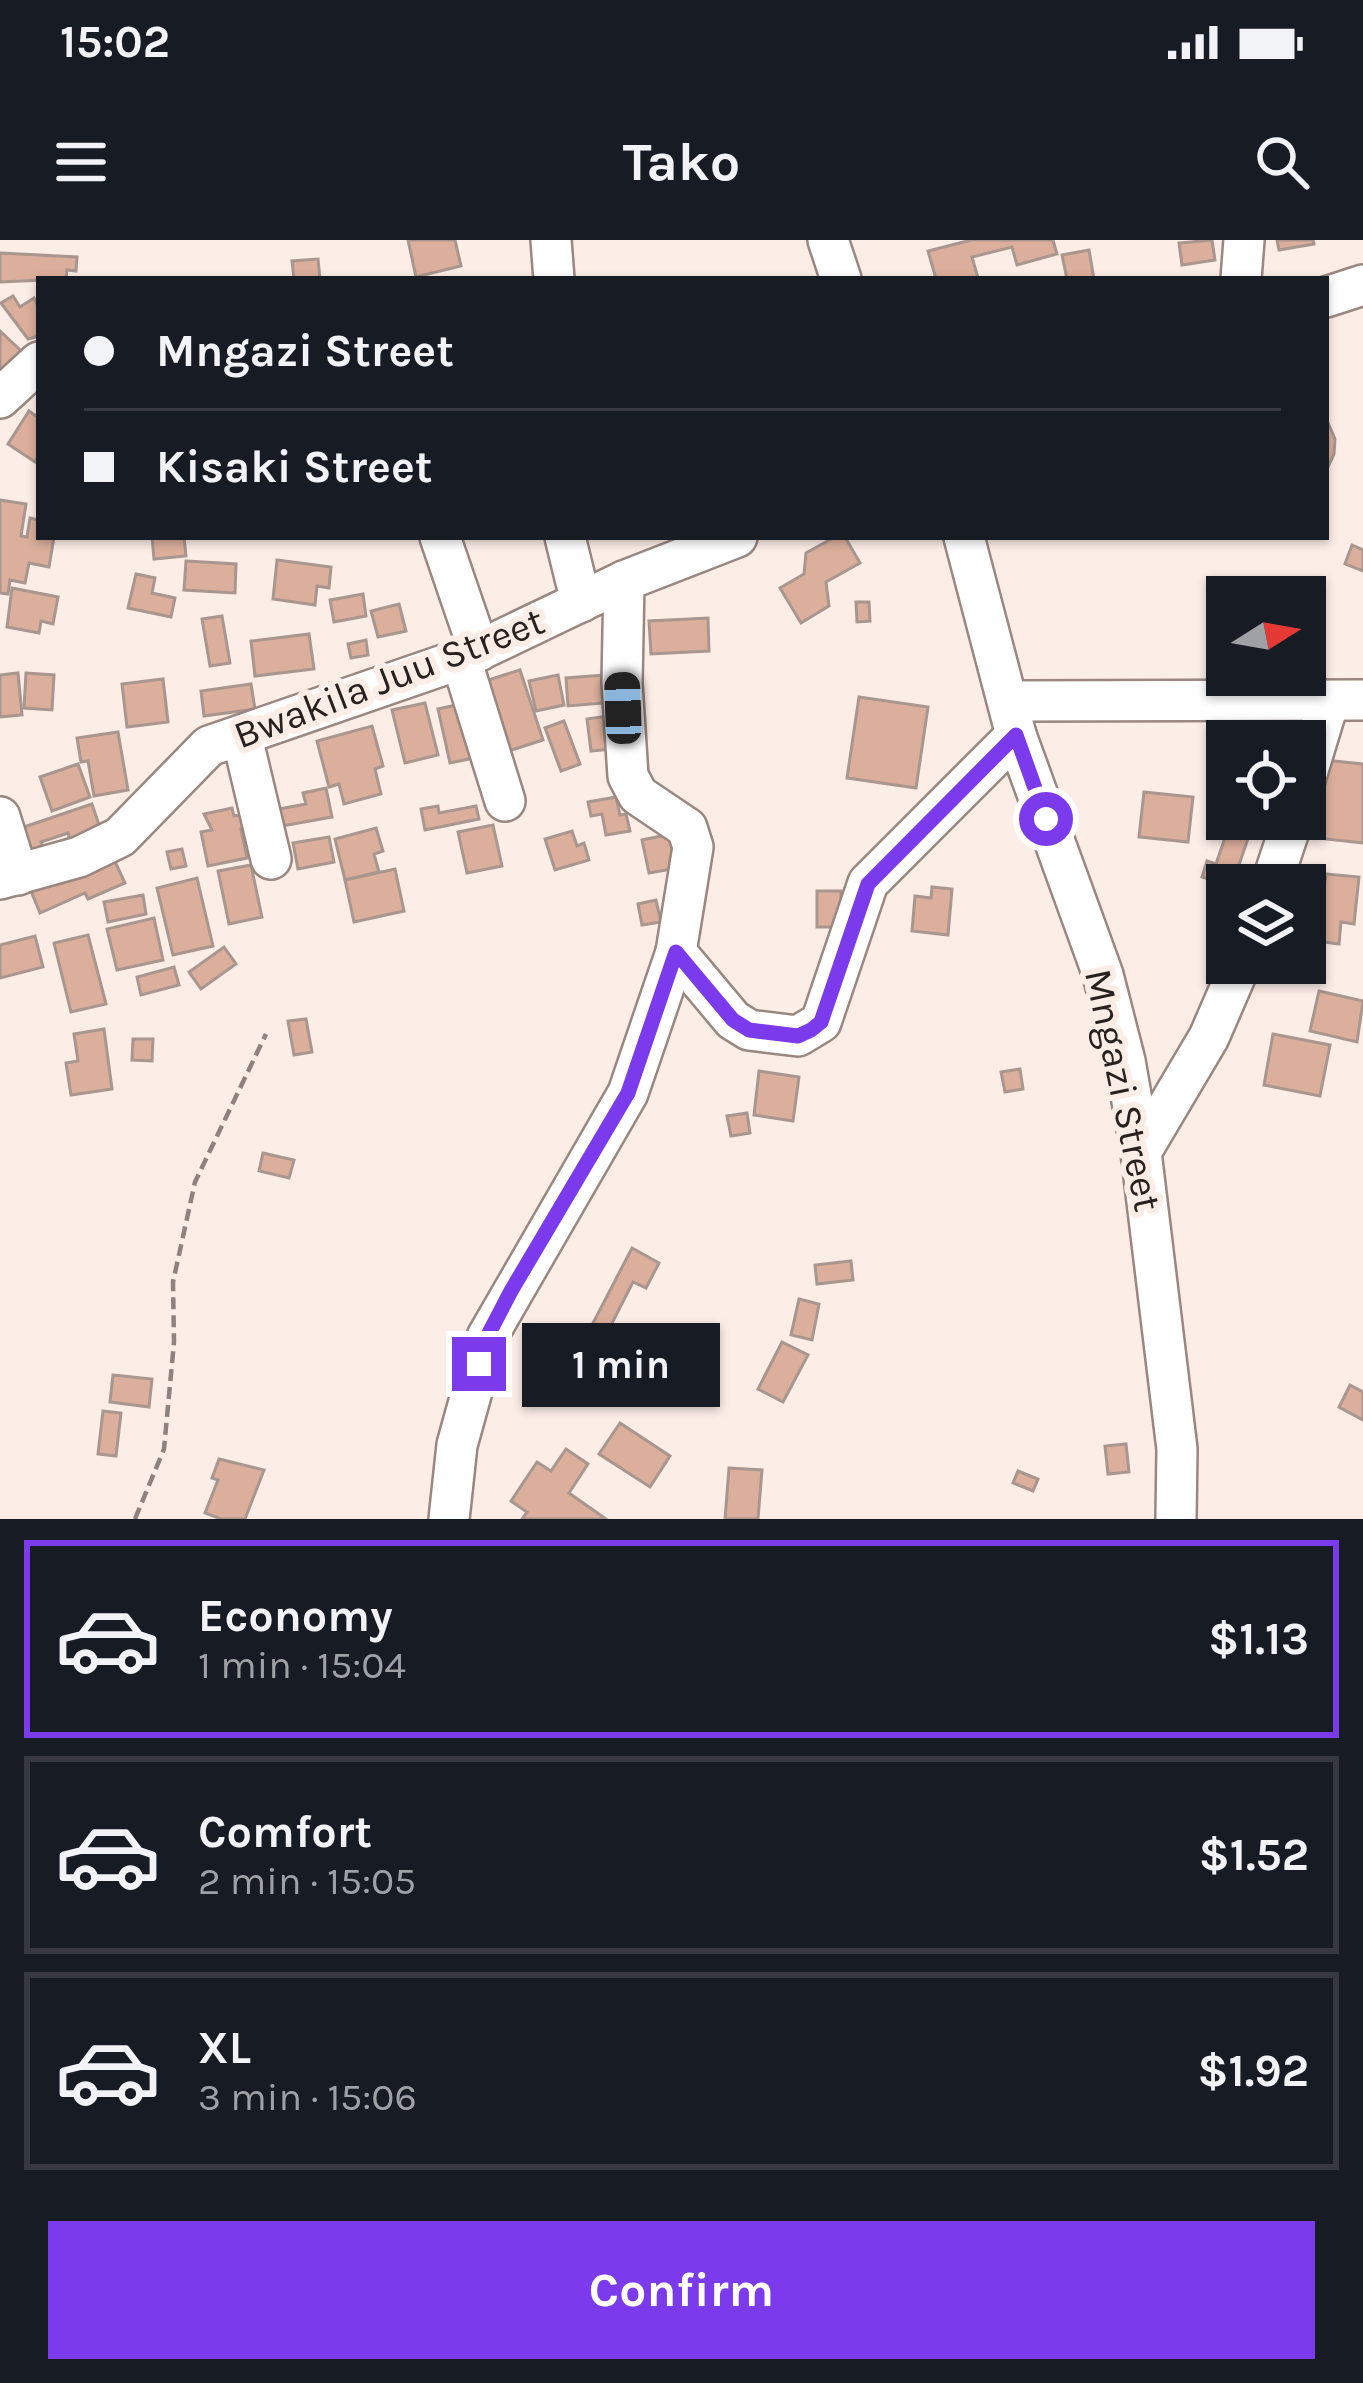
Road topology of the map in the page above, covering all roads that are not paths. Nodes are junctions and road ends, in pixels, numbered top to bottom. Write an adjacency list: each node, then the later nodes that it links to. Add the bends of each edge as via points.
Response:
1 (551, 240): 3 (street)
2 (1244, 240): 4 (street)
3 (554, 276)
4 (1241, 276)
5 (1363, 285): 6 (street)
6 (1329, 296)
7 (36, 365): 8 (street)
8 (0, 398)
9 (441, 540): 15 (street)
10 (566, 540): 14 (street)
11 (728, 540): 13 (street, Bwakila Juu Street)
12 (965, 540): 17 (street, Mngazi Street)
13 (624, 581): 14 (street, Bwakila Juu Street); 24 (street, via 628,776 638,795 686,828 693,847)
14 (581, 602): 15 (street, Bwakila Juu Street)
15 (470, 655): 18 (street, Bwakila Juu Street); 20 (street)
16 (1346, 700): 17 (street); 19 (street)
17 (1012, 718): 24 (street, via 868,884 821,1022 811,1030 749,1030); 26 (street, Mngazi Street, via 1103,975)
18 (242, 737): 22 (street); 23 (street, Bwakila Juu Street, via 209,746 120,837)
19 (1326, 739)
20 (505, 800)
21 (0, 817): 23 (street)
22 (272, 859)
23 (9, 877)
24 (676, 952): 27 (street, via 628,1093 487,1337 457,1445)
25 (1232, 984): 26 (street)
26 (1141, 1152): 28 (street, Mngazi Street, via 1177,1449)
27 (449, 1519)
28 (1176, 1519)

